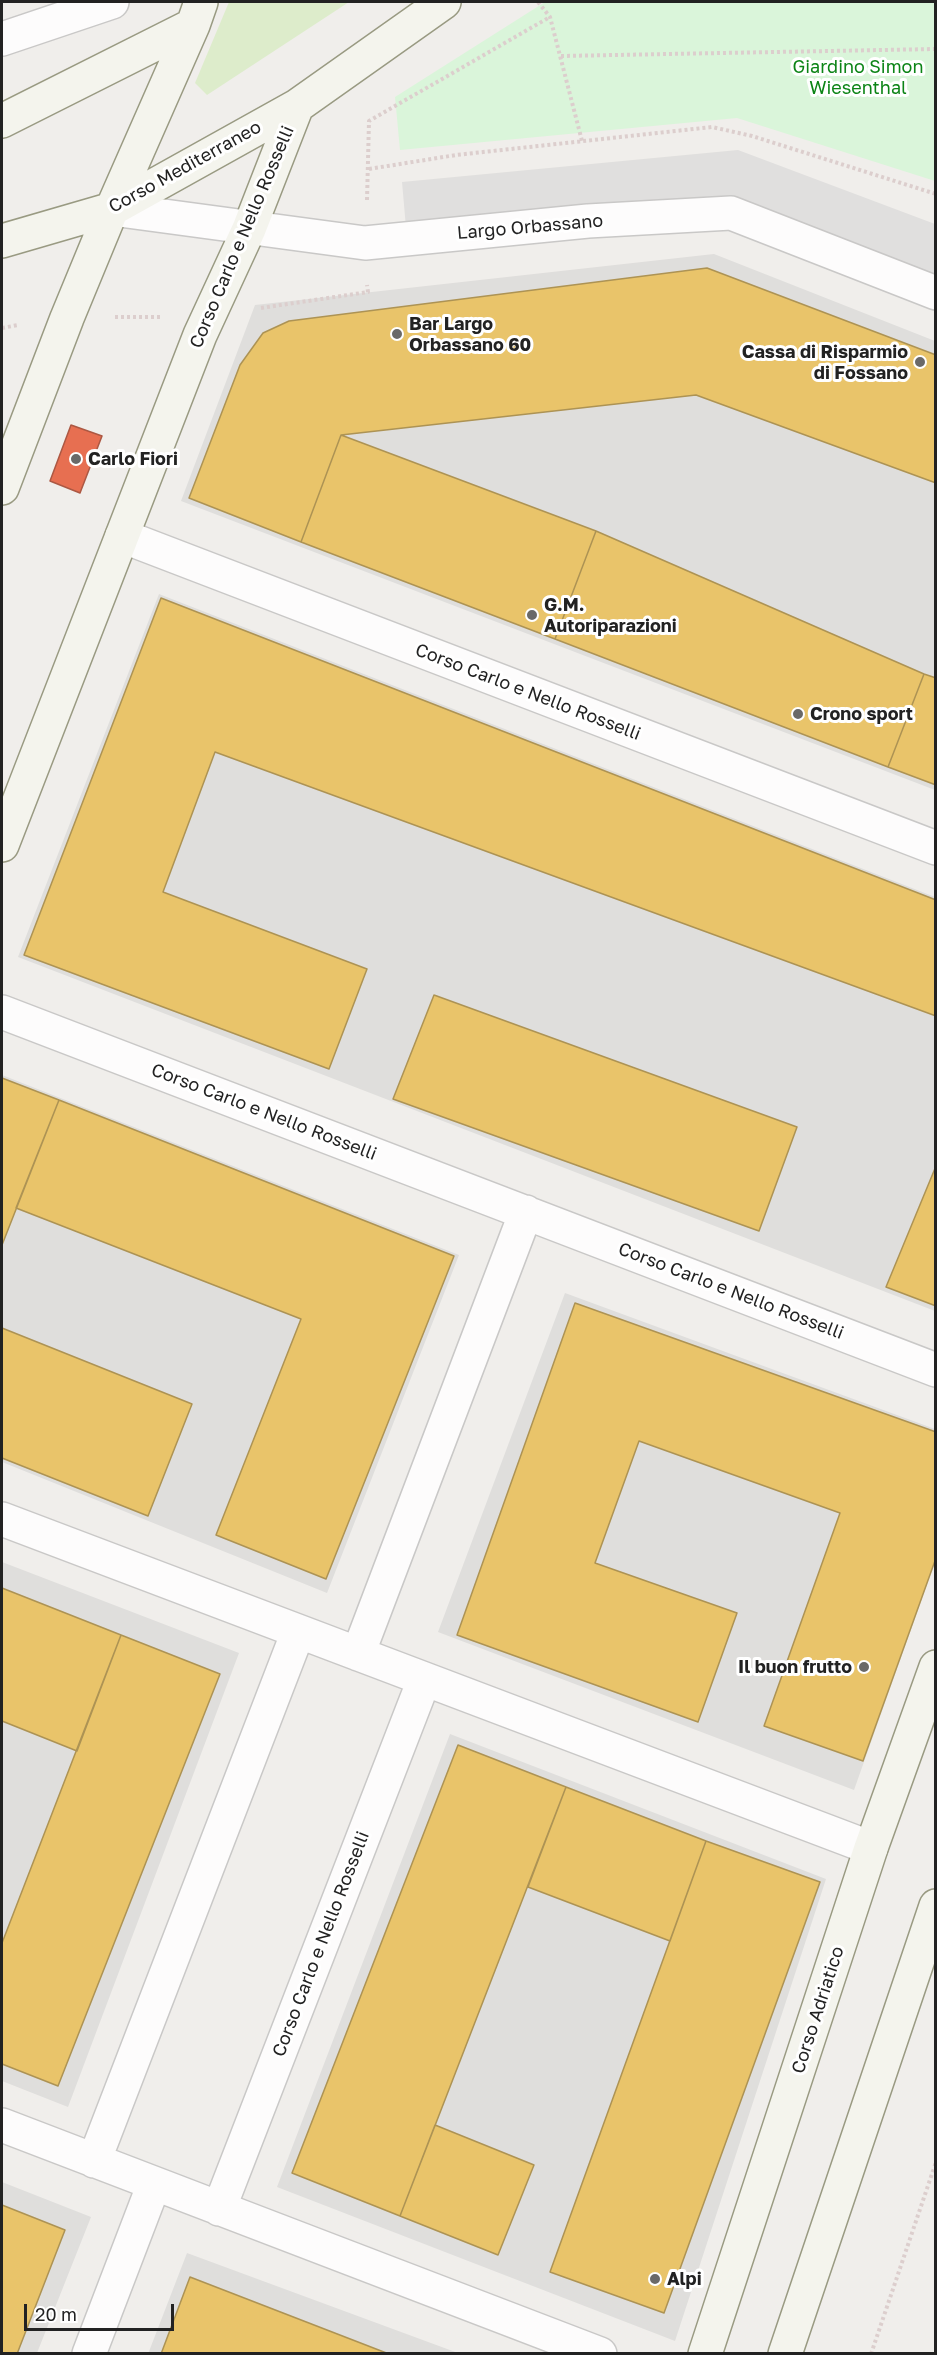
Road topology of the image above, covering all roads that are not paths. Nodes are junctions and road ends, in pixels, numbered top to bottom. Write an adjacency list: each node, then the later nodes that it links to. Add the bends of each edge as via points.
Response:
1 (112, 2): 4 (street)
2 (444, 2): 5 (street, Corso Carlo e Nello Rosselli)
3 (197, 13): 6 (street); 7 (street)
4 (2, 39)
5 (297, 106): 7 (street, Corso Mediterraneo); 8 (street, Corso Carlo e Nello Rosselli)
6 (2, 121)
7 (112, 209): 8 (street, Largo Orbassano); 9 (street, Corso Mediterraneo); 11 (street)
8 (249, 229): 10 (street, Largo Orbassano, via 365,243 588,221 731,213); 12 (street, Corso Carlo e Nello Rosselli, via 200,335)
9 (2, 241)
10 (936, 293)
11 (2, 488)
12 (122, 536): 13 (street, Corso Carlo e Nello Rosselli); 14 (street, Corso Carlo e Nello Rosselli)
13 (2, 845)
14 (936, 848)
15 (2, 1012): 16 (street, Corso Carlo e Nello Rosselli)
16 (526, 1212): 17 (street, Corso Carlo e Nello Rosselli); 20 (street)
17 (936, 1370)
18 (2, 1519): 19 (street)
19 (298, 1632): 20 (street); 26 (street)
20 (357, 1654): 22 (street)
21 (936, 1667): 23 (street, Corso Adriatico)
22 (424, 1680): 23 (street); 28 (street, Corso Carlo e Nello Rosselli)
23 (872, 1848): 31 (street, Corso Adriatico)
24 (936, 1906): 32 (street)
25 (2, 2125): 26 (street)
26 (94, 2161): 27 (street)
27 (154, 2184): 28 (street); 29 (street)
28 (219, 2208): 30 (street)
29 (89, 2354)
30 (600, 2354)
31 (705, 2354)
32 (785, 2354)

